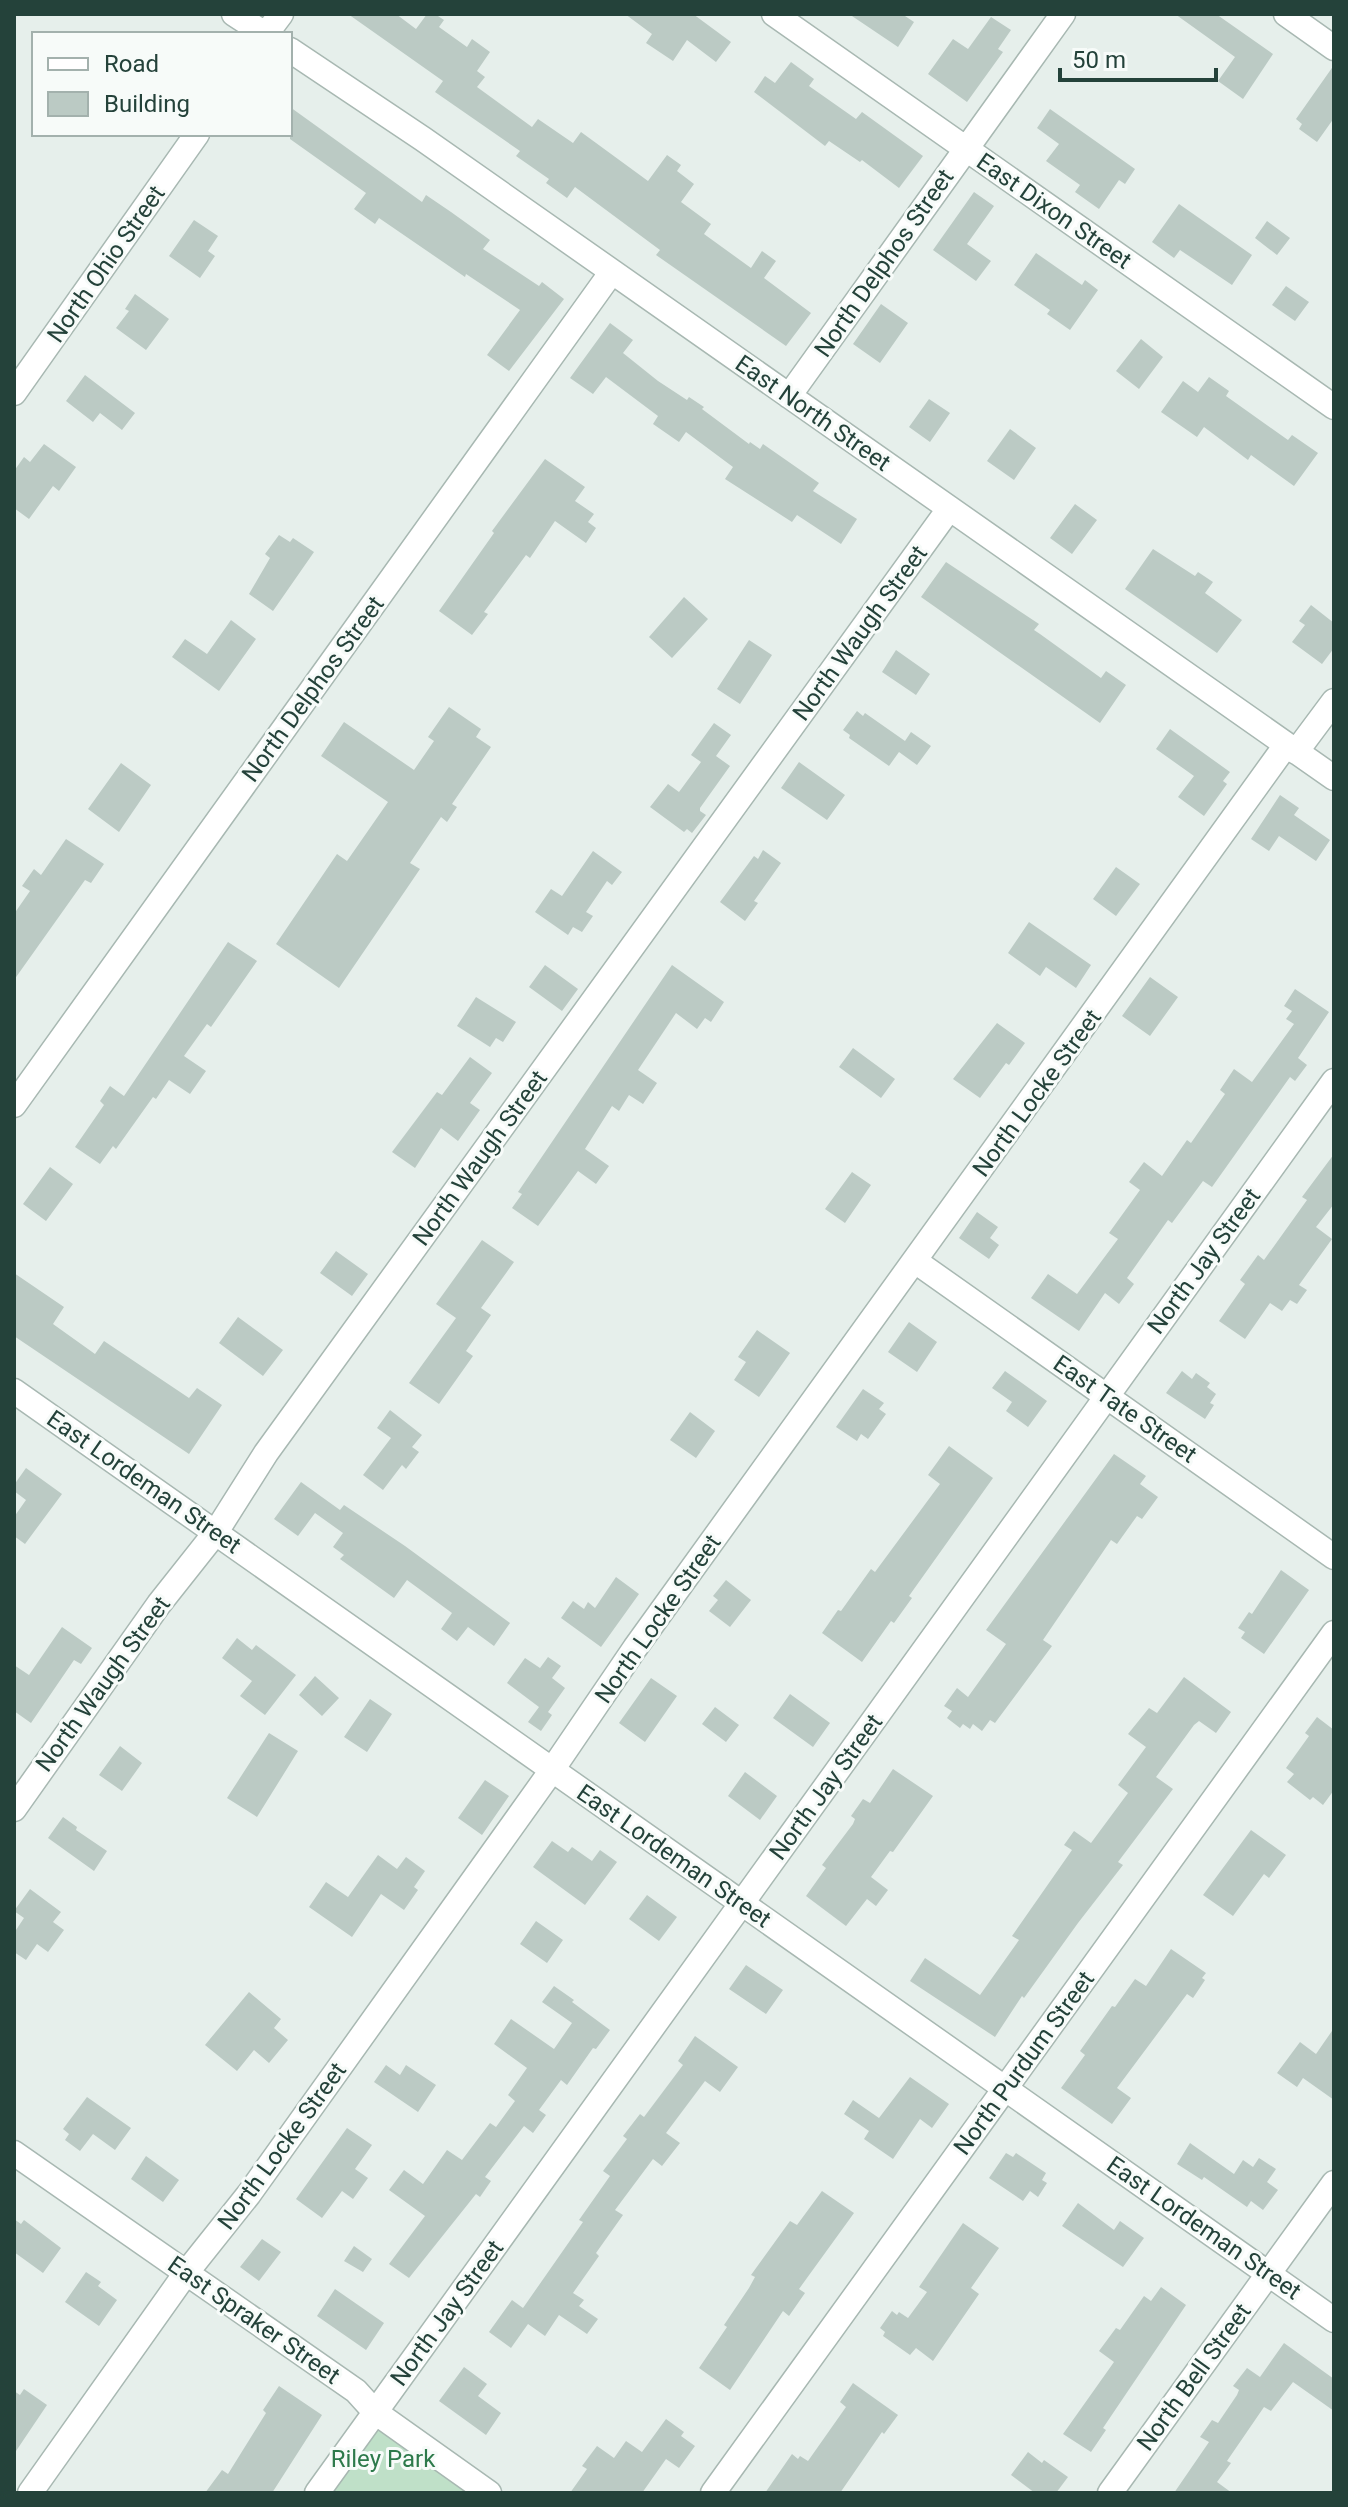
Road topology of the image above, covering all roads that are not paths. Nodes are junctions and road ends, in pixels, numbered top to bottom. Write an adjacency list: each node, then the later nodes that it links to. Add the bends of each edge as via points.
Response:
1 (234, 14): 6 (street)
2 (281, 14): 7 (street)
3 (774, 14): 11 (street, East Dixon Street)
4 (1063, 14): 11 (street, North Delphos Street)
5 (1286, 14): 8 (street)
6 (263, 32)
7 (268, 32)
8 (1334, 48)
9 (292, 51): 12 (street, East North Street)
10 (196, 136): 13 (street, North Ohio Street)
11 (965, 149): 14 (street, North Delphos Street); 15 (street, East Dixon Street)
12 (611, 273): 14 (street, East North Street); 21 (street, North Delphos Street)
13 (14, 393)
14 (789, 396): 16 (street, East North Street)
15 (1334, 407)
16 (949, 509): 18 (street, East North Street); 25 (street, North Waugh Street, via 266,1453)
17 (1334, 701): 18 (street, North Locke Street)
18 (1291, 748): 19 (street, East North Street); 22 (street, North Locke Street)
19 (1334, 778)
20 (1334, 1081): 24 (street, North Jay Street)
21 (14, 1105)
22 (915, 1261): 24 (street, East Tate Street); 28 (street, North Locke Street)
23 (14, 1391): 25 (street, East Lordeman Street)
24 (1107, 1396): 26 (street, East Tate Street); 30 (street, North Jay Street)
25 (216, 1532): 28 (street, East Lordeman Street); 29 (street, North Waugh Street)
26 (1334, 1557)
27 (1334, 1633): 31 (street, North Purdum Street)
28 (552, 1770): 30 (street, East Lordeman Street); 34 (street, North Locke Street, via 249,2194)
29 (14, 1809)
30 (741, 1904): 31 (street, East Lordeman Street); 37 (street, North Jay Street)
31 (1005, 2088): 35 (street, East Lordeman Street); 41 (street, North Purdum Street)
32 (14, 2153): 34 (street, East Spraker Street)
33 (1334, 2183): 35 (street, North Bell Street)
34 (186, 2273): 37 (street, East Spraker Street, via 356,2391); 38 (street, North Locke Street)
35 (1268, 2274): 36 (street, East Lordeman Street); 42 (street, North Bell Street)
36 (1334, 2320)
37 (375, 2412): 39 (street, North Jay Street); 40 (street, East Spraker Street)
38 (30, 2493)
39 (317, 2493)
40 (489, 2493)
41 (713, 2493)
42 (1110, 2493)

